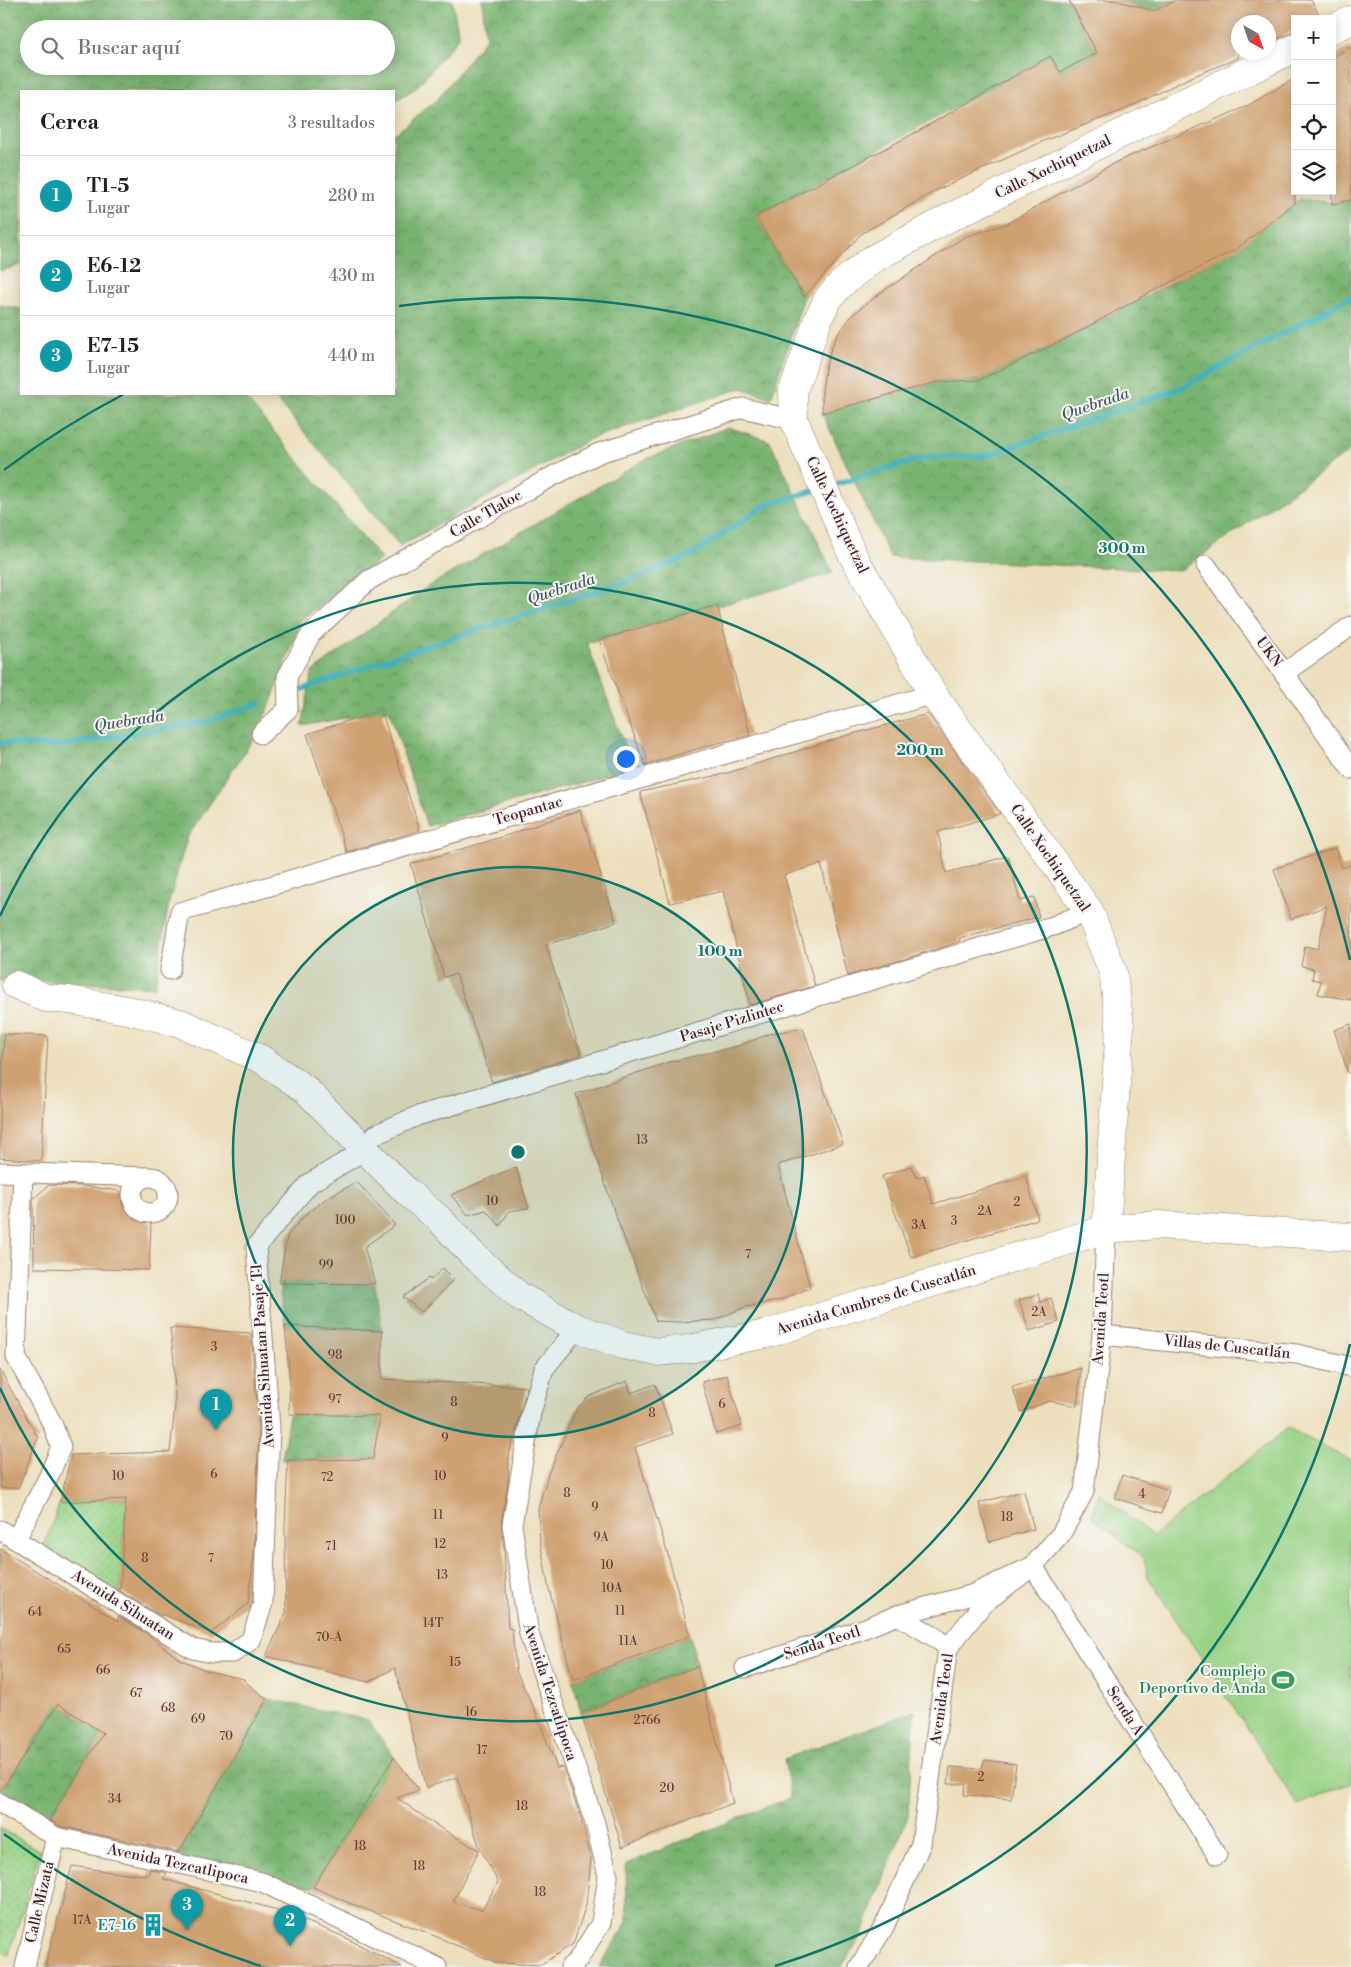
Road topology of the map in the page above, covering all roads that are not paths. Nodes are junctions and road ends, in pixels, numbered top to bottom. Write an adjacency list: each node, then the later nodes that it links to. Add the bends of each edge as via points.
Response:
1 (1351, 20): 2 (main road)
2 (1336, 27)
3 (1291, 50): 4 (main road, Calle Xochiquetzal, via 947,219 871,260 841,284 819,317 793,391)
4 (794, 420): 8 (main road, Calle Xochiquetzal, via 852,554); 9 (street, Calle Tlaloc, via 743,408 599,453 369,580 311,634 287,677 288,709)
5 (1206, 565): 7 (street, UKN)
6 (1351, 626): 7 (street, UKN)
7 (1284, 673): 10 (street)
8 (934, 694): 11 (main road, Calle Xochiquetzal); 12 (street, Teopantac, via 180,912)
9 (261, 734)
10 (1351, 769)
11 (1089, 911): 14 (street, Pasaje Pizlintec, via 1053,926 417,1116); 18 (main road, Calle Xochiquetzal, via 1113,972 1120,1026)
12 (170, 970)
13 (8, 986): 14 (main road, Avenida Cumbres de Cuscatlán, via 48,982 74,984 184,1007 266,1043 286,1056 309,1073)
14 (370, 1143): 20 (main road, Avenida Cumbres de Cuscatlán, via 420,1187 439,1219 519,1296); 27 (street, Avenida Sihuatan Pasaje T1, via 310,1183 256,1247 270,1428 263,1603)
15 (0, 1172): 16 (street)
16 (23, 1173): 17 (street); 24 (street, via 16,1357 52,1423 61,1447)
17 (147, 1177)
18 (1106, 1229): 19 (main road, Avenida Cumbres de Cuscatlán, via 1158,1225); 20 (main road, Avenida Cumbres de Cuscatlán, via 766,1334 688,1349 657,1352 623,1345); 21 (street, Avenida Teotl)
19 (1351, 1237)
20 (578, 1328): 36 (street, Avenida Tezcatlipoca, via 544,1368 531,1414 512,1525 528,1634 594,1823 608,1876 600,1923)
21 (1102, 1335): 22 (street, Villas de Cuscatlán, via 1297,1354); 25 (street, Avenida Teotl, via 1084,1492 1061,1534)
22 (1351, 1368)
23 (0, 1530): 24 (street, Avenida Sihuatan)
24 (16, 1539): 27 (street, Avenida Sihuatan, via 193,1649 233,1653)
25 (1033, 1566): 26 (street, Senda Teotl, via 971,1595); 28 (street, Avenida Teotl, via 983,1604); 32 (street, Senda A)
26 (898, 1615): 28 (street); 29 (street, Senda Teotl)
27 (251, 1640)
28 (948, 1648): 33 (street, Avenida Teotl, via 921,1844)
29 (745, 1668)
30 (0, 1803): 31 (street, Avenida Tezcatlipoca)
31 (56, 1838): 34 (street, Calle Mizata); 35 (street, Avenida Tezcatlipoca, via 262,1882)
32 (1217, 1856)
33 (863, 1966)
34 (25, 1967)
35 (437, 1967)
36 (570, 1967)

